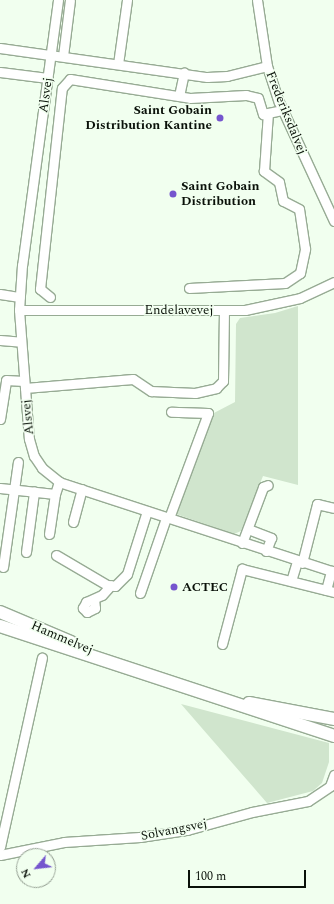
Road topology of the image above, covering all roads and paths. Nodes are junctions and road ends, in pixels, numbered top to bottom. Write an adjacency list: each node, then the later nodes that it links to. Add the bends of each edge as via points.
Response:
1 (58, 0): 6 (street, Alsvej)
2 (70, 0): 7 (street)
3 (127, 0): 8 (street)
4 (257, 0): 9 (street, Frederiksdalvej)
5 (0, 48): 6 (street)
6 (51, 54): 7 (street); 12 (street, Alsvej)
7 (64, 56): 8 (street)
8 (118, 64): 11 (street)
9 (268, 66): 11 (street, via 227,76); 14 (street, Frederiksdalvej)
10 (0, 72): 12 (street)
11 (184, 73): 13 (street)
12 (48, 78): 20 (street, Alsvej)
13 (179, 96): 15 (street, via 246,95 258,98 263,114); 21 (street, via 70,79 62,88 40,289)
14 (282, 110): 15 (street); 16 (street, Frederiksdalvej)
15 (268, 113): 18 (street, via 264,171 280,182 283,201 299,209 305,248 300,273 285,283)
16 (334, 221)
17 (334, 282): 23 (street, Endelavevej, via 300,298 275,306)
18 (189, 288)
19 (0, 294): 20 (street)
20 (20, 297): 22 (street, Alsvej)
21 (50, 297)
22 (19, 310): 23 (street, Endelavevej); 25 (street, Alsvej)
23 (224, 310): 26 (street, via 223,381 216,388 195,394 151,390 133,379)
24 (0, 340): 25 (street)
25 (21, 342): 26 (street, Alsvej)
26 (24, 385): 28 (street, via 6,380); 30 (street, Alsvej, via 29,439 34,456 42,468)
27 (171, 412): 39 (street, via 208,413)
28 (0, 419)
29 (18, 462): 33 (street)
30 (59, 482): 34 (street, Alsvej); 36 (street)
31 (268, 485): 41 (street, via 263,487)
32 (0, 488): 33 (street)
33 (14, 489): 35 (street); 48 (street)
34 (82, 489): 38 (street, Alsvej); 40 (street)
35 (34, 492): 36 (street); 45 (street)
36 (55, 494): 42 (street)
37 (334, 508): 47 (street, via 317,504)
38 (147, 511): 39 (street, Alsvej); 51 (street, via 127,574)
39 (167, 518): 43 (street, Alsvej); 53 (street)
40 (73, 522)
41 (248, 529): 43 (street); 44 (street, via 271,538)
42 (48, 534)
43 (242, 543): 44 (street, Alsvej)
44 (266, 551): 47 (street, Alsvej)
45 (26, 552)
46 (56, 555): 51 (street)
47 (300, 562): 49 (street, Alsvej); 50 (street)
48 (3, 567)
49 (332, 571): 52 (street)
50 (291, 581): 52 (street); 57 (street, via 242,569)
51 (111, 585): 54 (street)
52 (330, 591)
53 (140, 593)
54 (94, 599)
55 (0, 612): 59 (main road, Hammelvej)
56 (0, 626): 59 (main road, Hammelvej)
57 (222, 644)
58 (42, 658): 66 (street)
59 (124, 666): 60 (main road, Hammelvej)
60 (228, 701): 61 (main road, Hammelvej); 62 (main road, Hammelvej, via 257,704)
61 (261, 713): 63 (main road); 64 (main road, Hammelvej)
62 (334, 720)
63 (334, 728)
64 (334, 736)
65 (334, 775): 67 (street, Solvangsvej, via 330,786 308,801 252,812 187,830 140,837 64,842)
66 (0, 847)
67 (0, 855)

